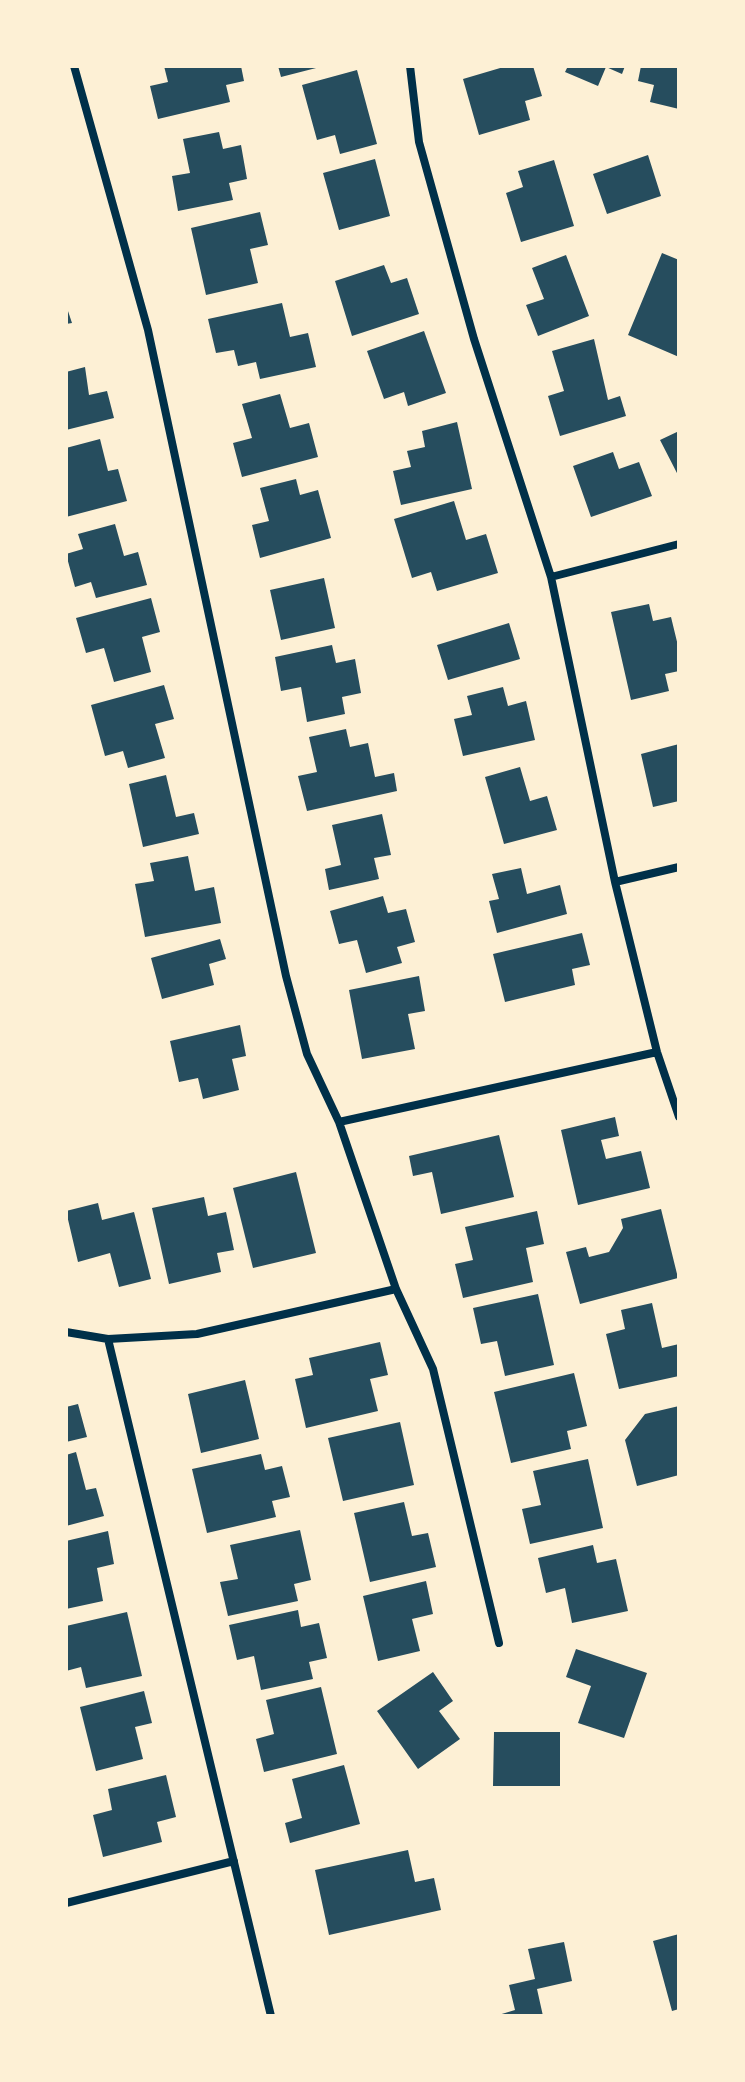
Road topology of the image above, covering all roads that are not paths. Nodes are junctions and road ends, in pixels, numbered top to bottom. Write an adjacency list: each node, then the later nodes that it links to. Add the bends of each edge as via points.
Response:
1 (74, 66): 9 (street, via 148,330 286,976 307,1054)
2 (410, 66): 4 (street, via 419,142 440,226)
3 (679, 544): 4 (street)
4 (551, 577): 6 (street)
5 (679, 867): 6 (street)
6 (615, 882): 7 (street)
7 (657, 1052): 8 (street); 9 (street)
8 (679, 1117)
9 (339, 1122): 10 (street)
10 (396, 1289): 12 (street, via 197,1334); 13 (street, via 433,1369)
11 (66, 1332): 12 (street)
12 (108, 1339): 14 (street)
13 (499, 1643)
14 (234, 1861): 15 (street); 16 (street)
15 (66, 1903)
16 (271, 2016)

